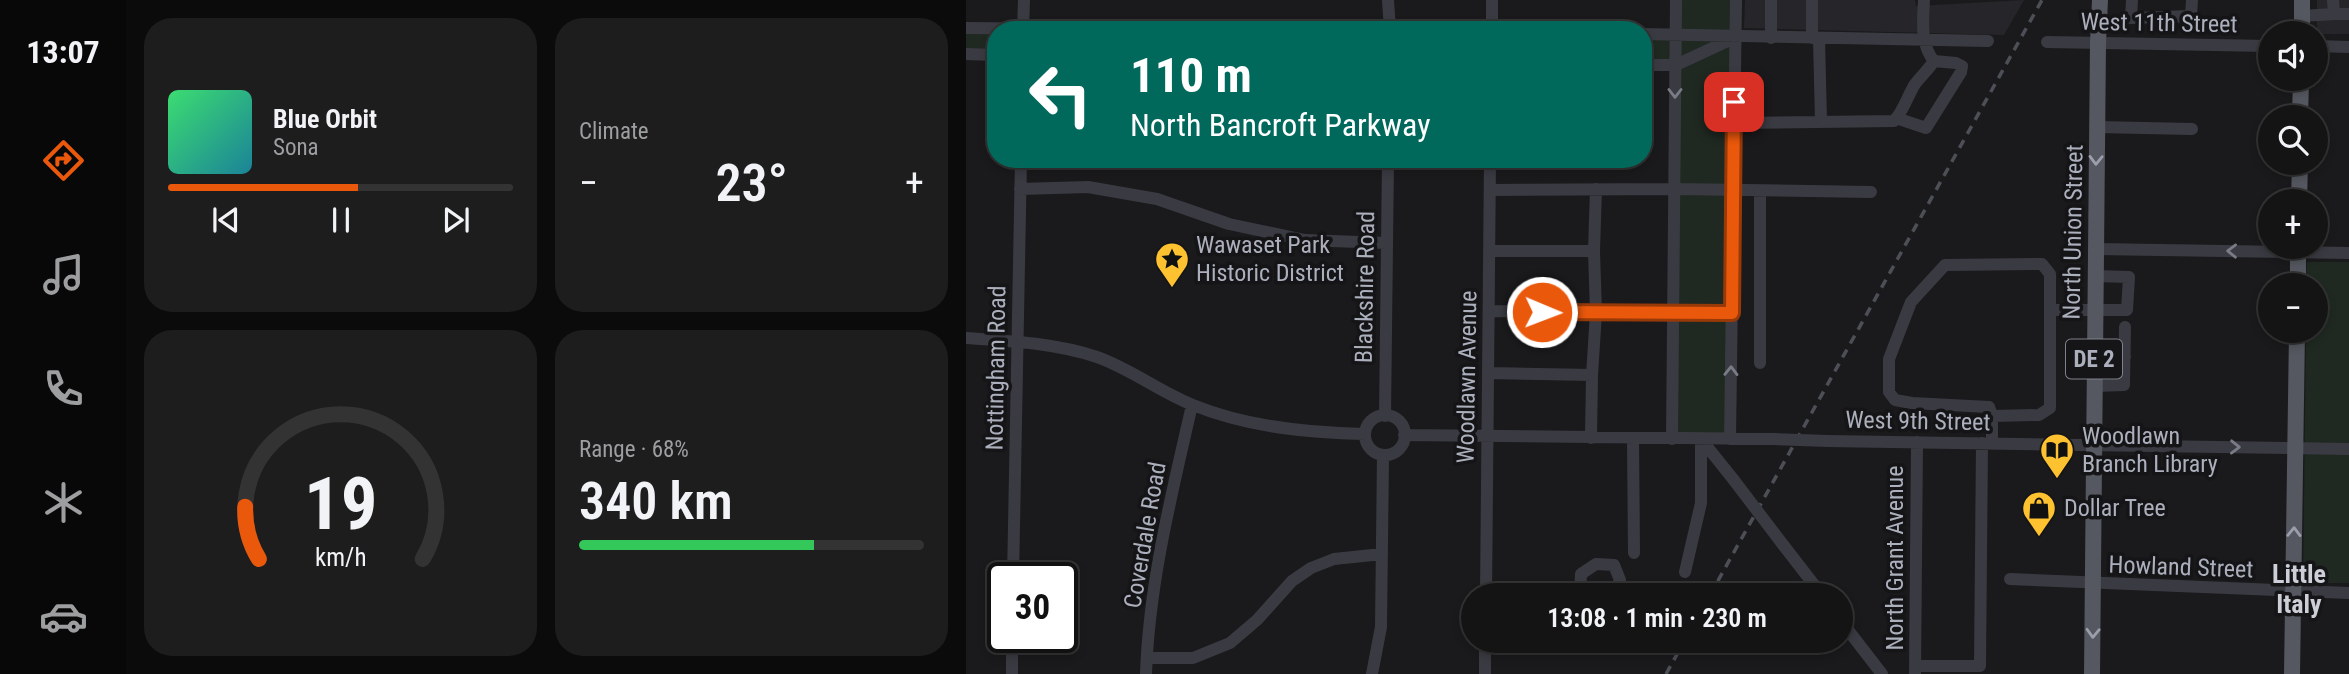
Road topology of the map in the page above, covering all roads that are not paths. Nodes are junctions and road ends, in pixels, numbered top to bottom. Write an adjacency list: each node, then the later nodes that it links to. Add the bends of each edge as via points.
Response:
1 (1024, 0): 16 (street)
2 (1388, 0): 17 (street)
3 (1492, 0): 18 (street)
4 (1676, 0): 22 (street)
5 (1735, 0): 23 (street)
6 (1771, 0): 24 (street)
7 (1812, 0): 25 (street)
8 (1924, 0): 26 (street)
9 (2100, 0): 29 (main road, North Union Street / DE 2)
10 (2132, 0): 11 (street, via 2131,18 2191,16)
11 (2192, 0)
12 (2333, 0): 15 (street)
13 (2302, 8): 15 (street)
14 (2349, 14): 15 (street)
15 (2333, 15)
16 (1023, 21)
17 (1389, 21)
18 (1492, 21)
19 (966, 28): 20 (street)
20 (987, 28)
21 (1652, 34): 22 (street)
22 (1676, 35): 23 (street); 37 (street)
23 (1735, 37): 24 (street); 37 (street); 40 (street)
24 (1771, 38): 25 (street)
25 (1816, 38): 26 (street); 39 (street)
26 (1923, 39): 27 (street); 35 (street)
27 (1988, 41)
28 (2047, 42): 29 (street, West 11th Street)
29 (2098, 43): 30 (street, West 11th Street); 41 (main road, North Union Street / DE 2)
30 (2258, 46)
31 (2328, 46): 32 (street)
32 (2349, 47)
33 (966, 54): 34 (street)
34 (987, 55)
35 (1934, 61): 38 (street); 38 (street, via 1962,66 1926,128)
36 (1652, 65): 37 (street)
37 (1676, 65): 46 (street, one-way to 46)
38 (1896, 118): 39 (street)
39 (1821, 122): 40 (street)
40 (1734, 123): 50 (street)
41 (2097, 127): 42 (street); 54 (main road, North Union Street / DE 2, one-way to 54)
42 (2192, 130)
43 (1021, 168): 47 (street, Nottingham Road)
44 (1388, 168): 53 (street, Blackshire Road)
45 (1490, 168): 49 (street, Woodlawn Avenue)
46 (1675, 188): 48 (street); 50 (street); 65 (street)
47 (1020, 189): 53 (street, via 1088,187 1157,199 1229,224 1305,240); 69 (street, Nottingham Road)
48 (1595, 189): 49 (street); 57 (street)
49 (1490, 190): 56 (street, Woodlawn Avenue)
50 (1733, 191): 51 (street); 66 (street)
51 (1760, 191): 52 (street); 73 (street)
52 (1871, 192)
53 (1386, 243): 78 (street, Blackshire Road)
54 (2096, 249): 55 (street, one-way to 54); 60 (main road, North Union Street / DE 2)
55 (2258, 249)
56 (1491, 251): 57 (street); 62 (street, Woodlawn Avenue)
57 (1594, 251): 64 (street)
58 (2328, 251): 59 (street)
59 (2349, 253)
60 (2095, 276): 63 (main road, North Union Street / DE 2); 63 (street, via 2129,277 2127,310)
61 (2050, 310): 63 (street); 79 (street, via 2050,408 2039,415); 79 (street, via 2050,274 2042,264 1945,265 1911,302 1889,359 1889,392 1895,400 1912,403 1989,407)
62 (1489, 311): 64 (street); 74 (street, Woodlawn Avenue)
63 (2095, 312): 72 (main road, North Union Street / DE 2)
64 (1596, 313): 65 (street); 75 (street)
65 (1673, 313): 66 (street); 85 (street)
66 (1732, 313): 87 (street, one-way to 66)
67 (2125, 327): 71 (street)
68 (966, 338): 69 (street)
69 (1017, 341): 77 (street, via 1098,358); 96 (street, Nottingham Road)
70 (2297, 343): 91 (main road)
71 (2125, 357): 72 (street); 76 (street, via 2124,385)
72 (2094, 358): 76 (main road, North Union Street / DE 2)
73 (1760, 363)
74 (1488, 373): 75 (street); 82 (street, Woodlawn Avenue)
75 (1592, 375): 83 (street)
76 (2094, 386): 90 (main road, North Union Street / DE 2)
77 (1192, 405): 80 (street, via 1283,429); 109 (street, Coverdale Road, via 1164,527)
78 (1385, 416): 80 (street, via 1371,421); 81 (street, via 1399,422)
79 (1992, 416): 89 (street)
80 (1365, 433): 93 (street, via 1369,447)
81 (1404, 435): 82 (street, West 9th Street); 93 (street, via 1397,450)
82 (1487, 437): 83 (street, West 9th Street); 99 (street, Woodlawn Avenue)
83 (1591, 438): 84 (street, West 9th Street)
84 (1633, 438): 85 (street, West 9th Street); 94 (street)
85 (1672, 439): 86 (street, West 9th Street)
86 (1701, 439): 87 (street, West 9th Street); 97 (street, via 1701,503); 102 (street, bridge)
87 (1730, 439): 88 (street, West 9th Street, bridge)
88 (1917, 442): 89 (street, West 9th Street); 110 (street, North Grant Avenue)
89 (1987, 443): 90 (street, West 9th Street); 110 (street, via 1980,666)
90 (2094, 445): 91 (street, West 9th Street, one-way to 91); 103 (main road, North Union Street / DE 2)
91 (2295, 448): 92 (street, West 9th Street); 104 (main road, one-way to 91)
92 (2349, 449)
93 (1383, 454): 95 (street)
94 (1634, 553)
95 (1382, 554): 109 (street, via 1334,559 1311,568 1230,643 1193,658); 113 (street, via 1381,627)
96 (1013, 562)
97 (1685, 572)
98 (2010, 579): 103 (street, Howland Street)
99 (1486, 583)
100 (1581, 583): 101 (street, via 1581,574 1597,564 1614,565)
101 (1619, 583)
102 (1813, 583)
103 (2095, 584): 104 (street, Howland Street); 116 (main road, North Union Street / DE 2, one-way to 116)
104 (2293, 592): 105 (street, Howland Street); 117 (main road)
105 (2349, 593)
106 (1853, 637): 115 (street)
107 (1012, 653): 111 (street)
108 (1485, 653): 114 (street)
109 (1147, 658): 112 (street, Coverdale Road)
110 (1915, 670)
111 (1012, 674)
112 (1146, 674)
113 (1372, 674)
114 (1485, 674)
115 (1882, 674)
116 (2092, 674)
117 (2292, 674)

